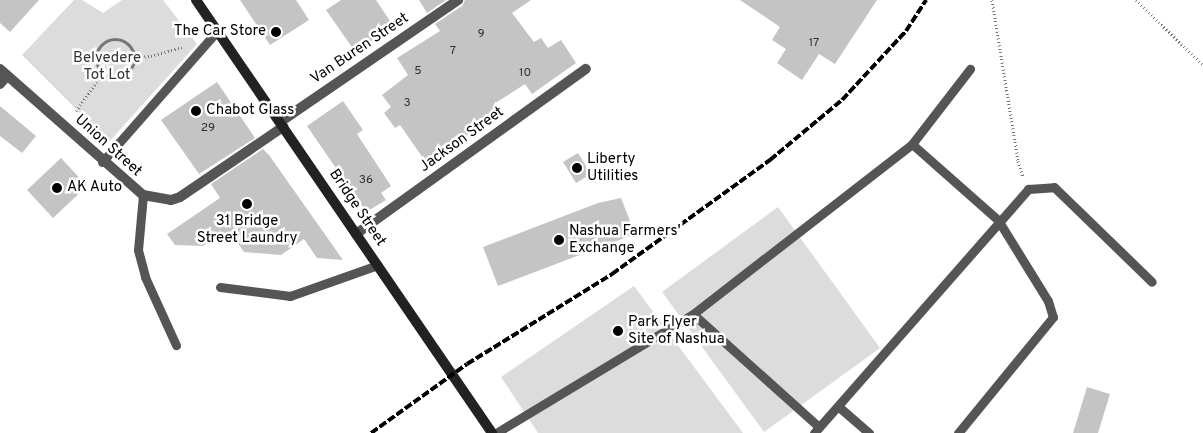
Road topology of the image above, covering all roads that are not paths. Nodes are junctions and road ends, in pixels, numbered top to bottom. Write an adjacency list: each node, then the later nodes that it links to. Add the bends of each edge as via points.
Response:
1 (458, 0): 7 (street, Van Buren Street)
2 (200, 2): 3 (street, Bridge Street)
3 (217, 31): 7 (street, Bridge Street); 9 (lane)
4 (586, 69): 12 (street, Jackson Street)
5 (970, 69): 8 (lane)
6 (2, 76): 9 (street, Union Street)
7 (282, 124): 10 (street, Union Street, via 180,197 171,200); 12 (street, Bridge Street)
8 (912, 144): 11 (lane); 16 (lane)
9 (102, 162): 10 (street, Union Street)
10 (143, 195): 17 (lane, via 138,250 145,277)
11 (998, 220): 14 (lane, via 1028,189 1054,186); 18 (lane); 22 (lane, via 1048,302 1053,317)
12 (356, 234): 13 (street, Bridge Street)
13 (378, 265): 15 (lane, via 290,296); 20 (street, Bridge Street)
14 (1152, 282)
15 (220, 287)
16 (693, 314): 19 (lane); 20 (lane)
17 (176, 345)
18 (839, 407): 19 (lane); 21 (lane)
19 (817, 430)
20 (494, 433)
21 (869, 433)
22 (958, 433)

